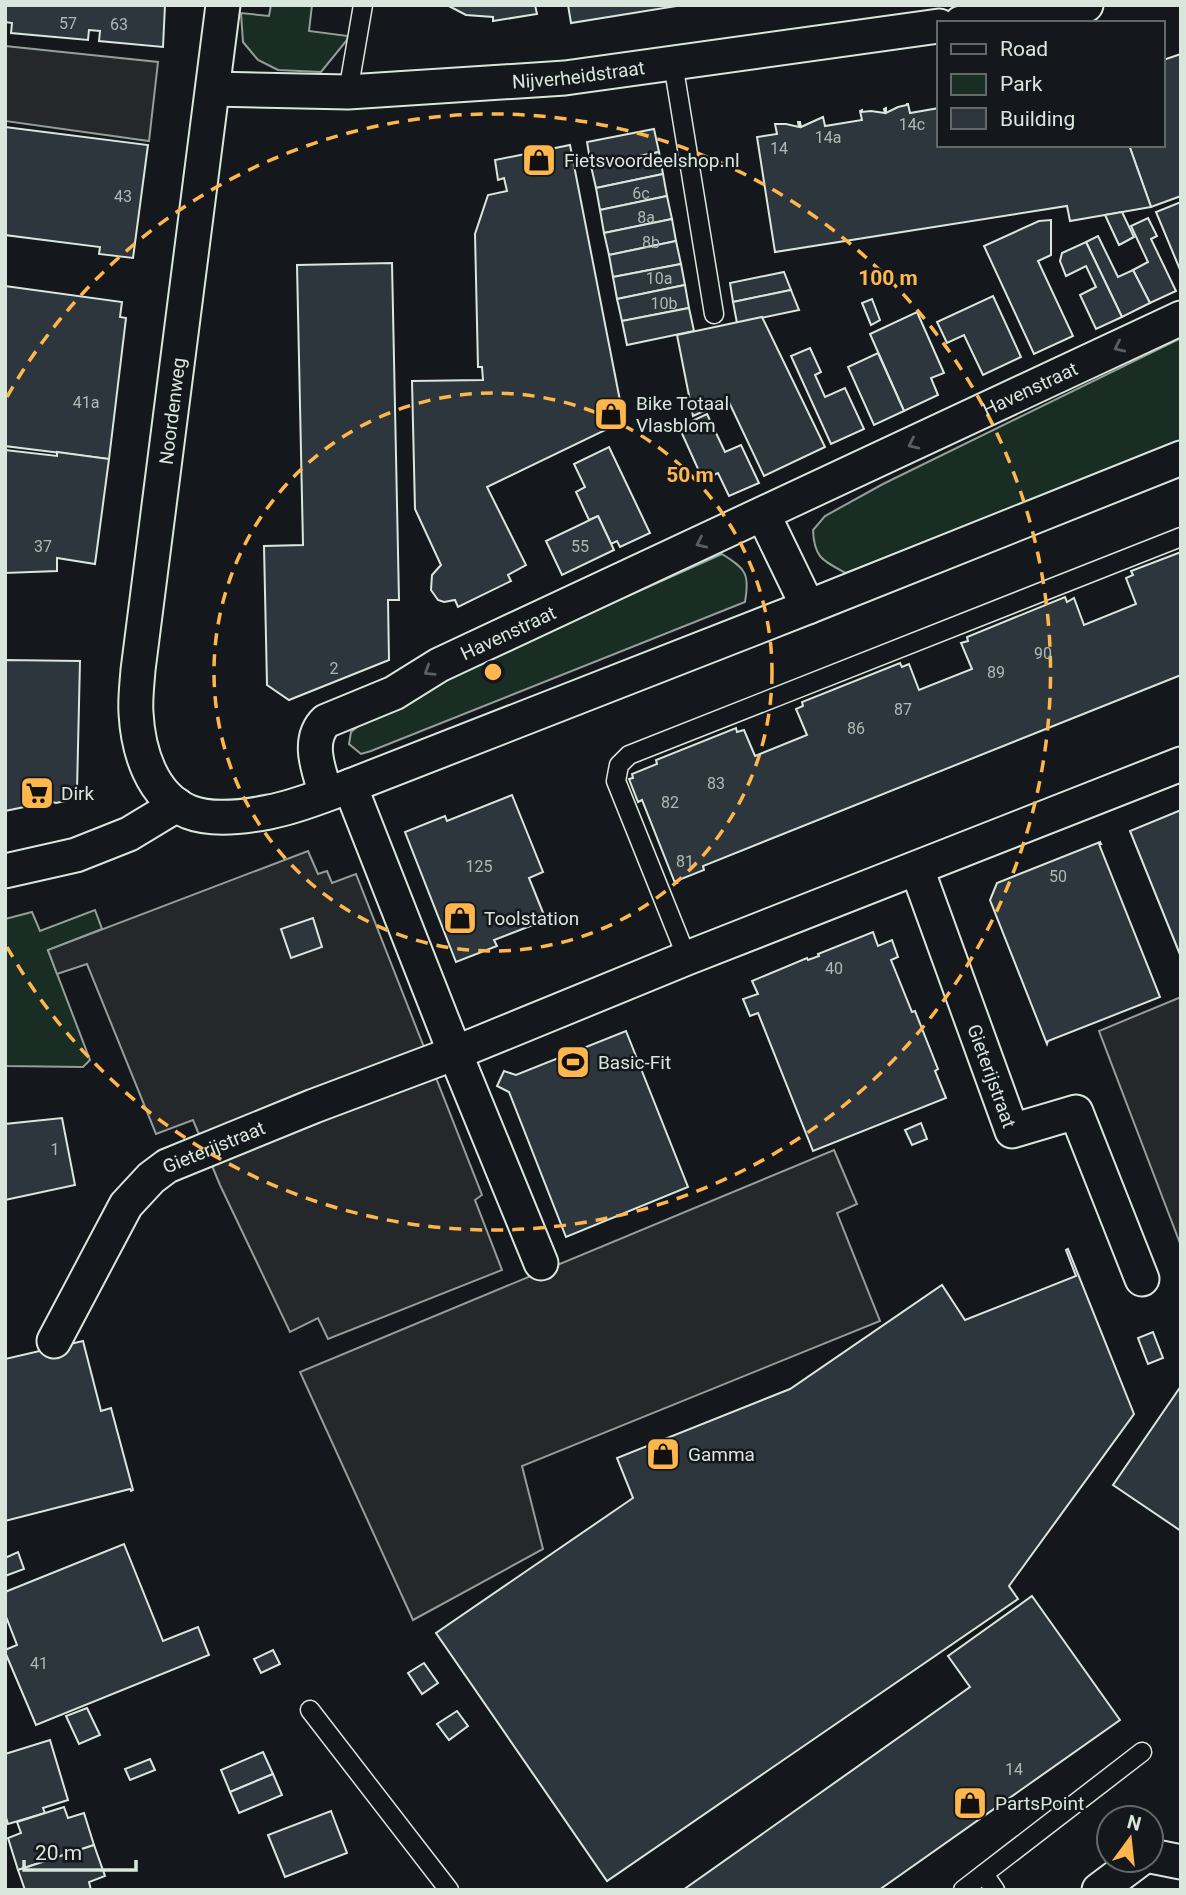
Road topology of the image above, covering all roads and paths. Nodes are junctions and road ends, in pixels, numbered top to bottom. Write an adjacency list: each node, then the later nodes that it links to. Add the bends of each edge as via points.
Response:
1 (223, 5): 7 (street, Noordenweg)
2 (363, 5): 8 (lane)
3 (1086, 5): 4 (street)
4 (975, 21)
5 (937, 26): 6 (street, Nijverheidstraat)
6 (673, 63): 8 (street, Nijverheidstraat, via 565,78); 9 (lane)
7 (213, 89): 8 (street, Nijverheidstraat); 17 (street, Noordenweg, via 135,709 147,765 157,787)
8 (348, 92)
9 (714, 314)
10 (1181, 318): 12 (street, Havenstraat, one-way to 12)
11 (1181, 458): 14 (street)
12 (763, 514): 14 (street); 16 (street, Havenstraat, one-way to 16, via 439,665 394,693 326,721 315,740 317,766)
13 (1181, 537): 20 (lane, via 629,755 619,765 616,782)
14 (808, 607): 16 (street)
15 (1181, 765): 18 (street, Gieterijstraat)
16 (338, 790): 17 (street, via 268,813 238,817 204,816); 21 (street)
17 (177, 805): 19 (street, via 129,834 76,855)
18 (917, 869): 20 (street, Gieterijstraat); 23 (street, Gieterijstraat, via 1012,1130 1076,1112)
19 (5, 871)
20 (687, 958): 21 (street, Gieterijstraat)
21 (455, 1053): 22 (street); 24 (street, Gieterijstraat, via 167,1166 126,1205)
22 (541, 1263)
23 (1142, 1279)
24 (54, 1341)
25 (310, 1710): 30 (lane)
26 (1142, 1752): 27 (lane)
27 (984, 1874): 31 (lane); 32 (lane)
28 (1120, 1874): 29 (street)
29 (1100, 1889)
30 (449, 1890)
31 (963, 1890)
32 (995, 1890)

